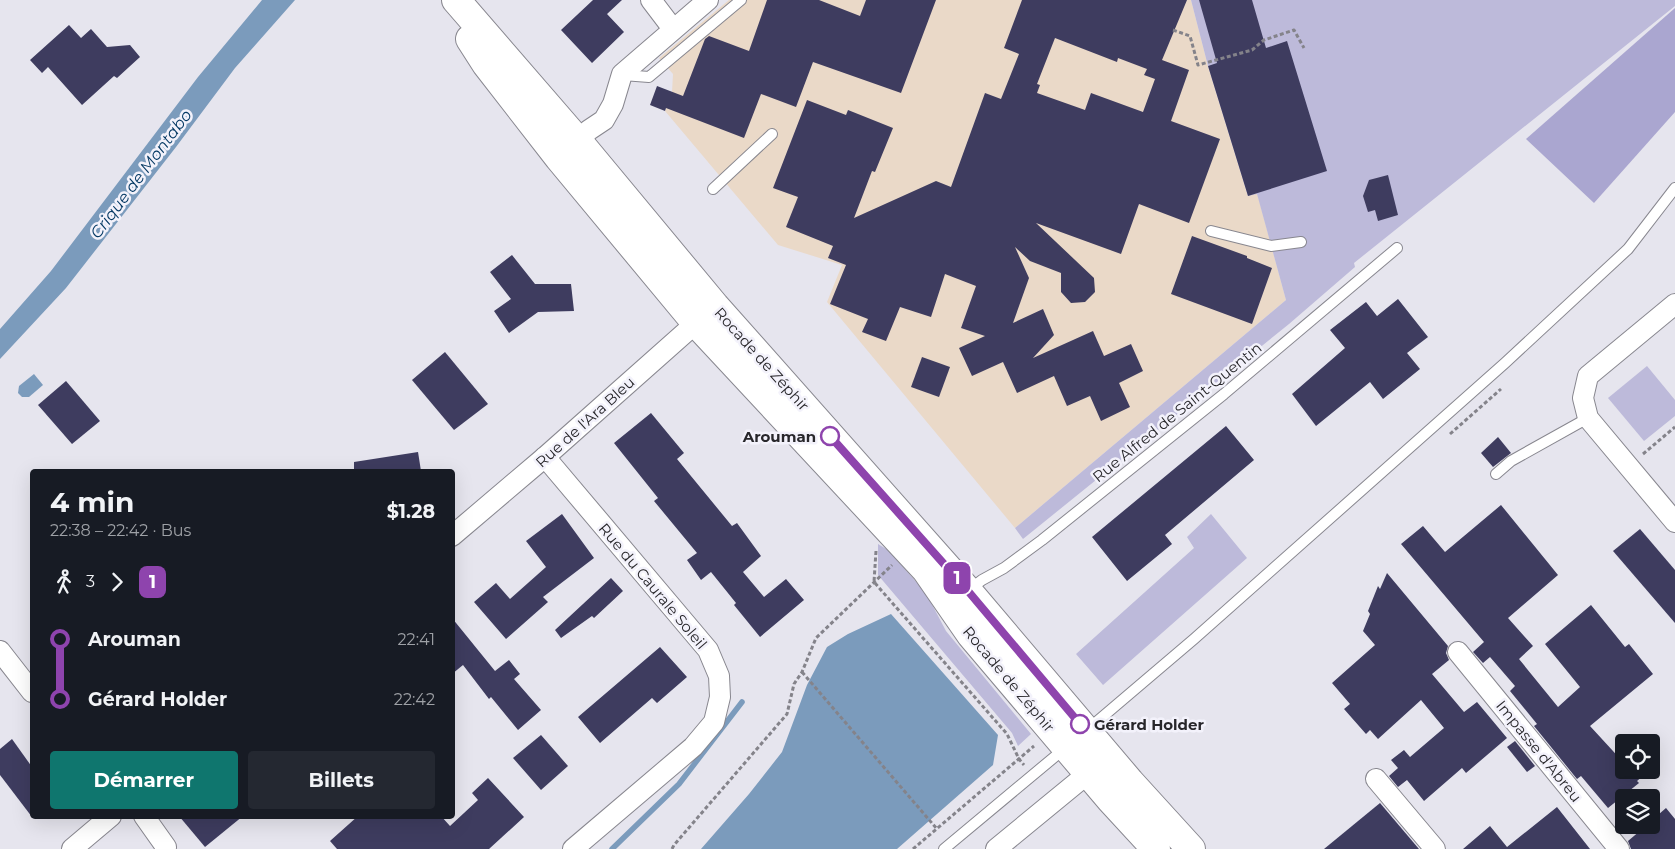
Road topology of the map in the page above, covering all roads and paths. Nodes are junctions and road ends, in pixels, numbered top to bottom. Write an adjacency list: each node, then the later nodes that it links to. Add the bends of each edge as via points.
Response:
1 (446, 0): 11 (main road, Rocade de Zéphir, via 486,64)
2 (456, 0): 11 (main road, Rocade de Zéphir)
3 (651, 0): 6 (street)
4 (708, 0): 6 (street)
5 (741, 0): 9 (lane, via 650,77)
6 (673, 29): 9 (street)
7 (1173, 30): 8 (path, via 1190,36 1198,65 1252,50 1264,40 1294,30)
8 (1304, 48)
9 (622, 74): 11 (street, via 613,104 604,120)
10 (772, 134): 13 (lane)
11 (575, 143): 18 (main road, Rocade de Zéphir)
12 (1675, 188): 34 (lane, via 1628,249 1505,363 1194,639)
13 (713, 189)
14 (1211, 231): 15 (lane, via 1272,246)
15 (1301, 242)
16 (1397, 248): 29 (lane, Rue Alfred de Saint-Quentin, via 1224,394 1042,540)
17 (1675, 304): 19 (street, via 1588,376 1583,398)
18 (705, 315): 21 (street, Rue de l'Ara Bleu); 29 (main road, Rocade de Zéphir); 34 (main road, Rocade de Zéphir, via 926,570 971,635)
19 (1588, 418): 22 (street); 23 (lane, via 1511,461)
20 (1675, 426): 22 (path)
21 (545, 458): 25 (street, Rue de l'Ara Bleu); 44 (street, Rue du Caurale Soleil, via 708,650 719,676 720,697 714,722 693,747)
22 (1629, 466): 24 (street)
23 (1496, 474)
24 (1675, 522)
25 (455, 533)
26 (876, 543): 28 (path)
27 (894, 564): 28 (path)
28 (874, 582): 32 (path, via 816,638); 36 (path, via 1007,734)
29 (968, 591): 34 (main road, Rocade de Zéphir)
30 (0, 651): 33 (street)
31 (1458, 652): 52 (street, Impasse d'Abreu)
32 (802, 672): 41 (path); 45 (path, via 794,684 787,714)
33 (30, 689)
34 (1076, 739): 37 (main road, Rocade de Zéphir); 47 (lane)
35 (1037, 743): 36 (path)
36 (1019, 759): 41 (path)
37 (1098, 765): 48 (street); 49 (main road, Rocade de Zéphir); 50 (main road, Rocade de Zéphir)
38 (1376, 779): 51 (street)
39 (107, 819): 43 (street)
40 (146, 819): 42 (street)
41 (937, 829): 46 (path)
42 (166, 847)
43 (72, 849)
44 (573, 849)
45 (672, 849)
46 (913, 849)
47 (944, 849)
48 (996, 849)
49 (1156, 849)
50 (1191, 849)
51 (1435, 849)
52 (1620, 849)

